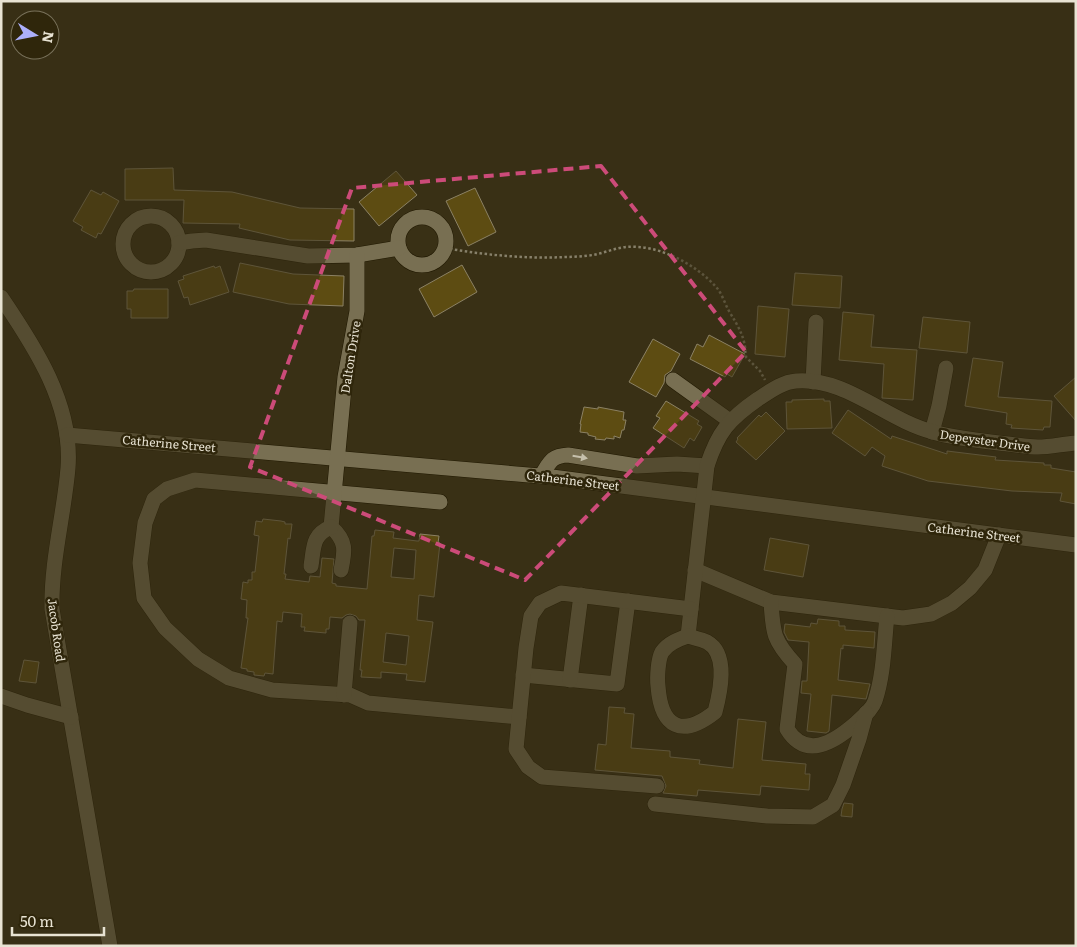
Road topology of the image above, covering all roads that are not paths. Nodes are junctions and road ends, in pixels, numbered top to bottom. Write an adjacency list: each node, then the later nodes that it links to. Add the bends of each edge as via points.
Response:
1 (180, 243): 3 (street, via 206,240 308,256)
2 (399, 248): 2 (street, via 398,234 403,225 419,216 437,222 446,238 440,256 424,265 406,260); 3 (street)
3 (357, 255): 13 (street, Dalton Drive, via 357,311 345,378)
4 (1, 297): 11 (street, Jacob Road, via 26,333 59,399)
5 (816, 322): 8 (street)
6 (946, 368): 10 (street)
7 (673, 380): 9 (street)
8 (813, 382): 9 (street, Depeyster Drive, via 794,381 771,390); 10 (street, Depeyster Drive, via 855,395 902,422)
9 (730, 421): 14 (street, Depeyster Drive, via 720,434)
10 (932, 432): 12 (street, Depeyster Drive, via 976,441 1038,447)
11 (67, 435): 13 (street, Catherine Street); 37 (street, Jacob Road, via 68,467 52,582 52,609)
12 (1076, 443)
13 (337, 458): 15 (street, Catherine Street); 16 (street, Dalton Drive)
14 (706, 466): 15 (street, one-way to 14, via 550,461 557,456 568,455 637,466); 17 (street, Depeyster Drive)
15 (542, 476): 17 (street, Catherine Street)
16 (335, 493): 18 (street); 19 (street, Dalton Drive); 34 (street, via 195,480 167,489 154,499 144,523 140,563 144,598 165,628 198,659 229,678 272,690)
17 (702, 496): 20 (street, Catherine Street); 24 (street, Depeyster Drive)
18 (440, 502)
19 (331, 527): 22 (street, via 316,537); 23 (street, via 343,541)
20 (999, 535): 21 (street, Catherine Street); 29 (street, via 985,570 952,603 931,614 903,618)
21 (1076, 545)
22 (311, 566)
23 (341, 570)
24 (695, 570): 27 (street); 28 (street, Depeyster Drive)
25 (580, 595): 26 (street); 32 (street, via 561,593 540,603 531,616); 33 (street)
26 (628, 601): 28 (street); 33 (street, via 617,684)
27 (771, 602): 29 (street); 36 (street, via 776,639 795,664 787,729 793,738 808,746 821,746 844,733)
28 (691, 608): 31 (street, Depeyster Drive)
29 (887, 616): 36 (street, via 875,702)
30 (350, 623): 34 (street)
31 (688, 636): 31 (street, via 708,643 717,653 721,669 720,691 715,712 694,726 677,726 666,717 659,702 657,677 662,652 674,641)
32 (523, 675): 33 (street); 38 (street)
33 (570, 680)
34 (344, 695): 38 (street, via 368,703)
35 (1, 696): 37 (street)
36 (866, 713): 40 (street, via 843,786 833,805 813,816 767,816)
37 (71, 717): 41 (street, Jacob Road)
38 (519, 717): 39 (street, via 516,750 528,767 542,776)
39 (657, 786)
40 (655, 804)
41 (110, 946)

